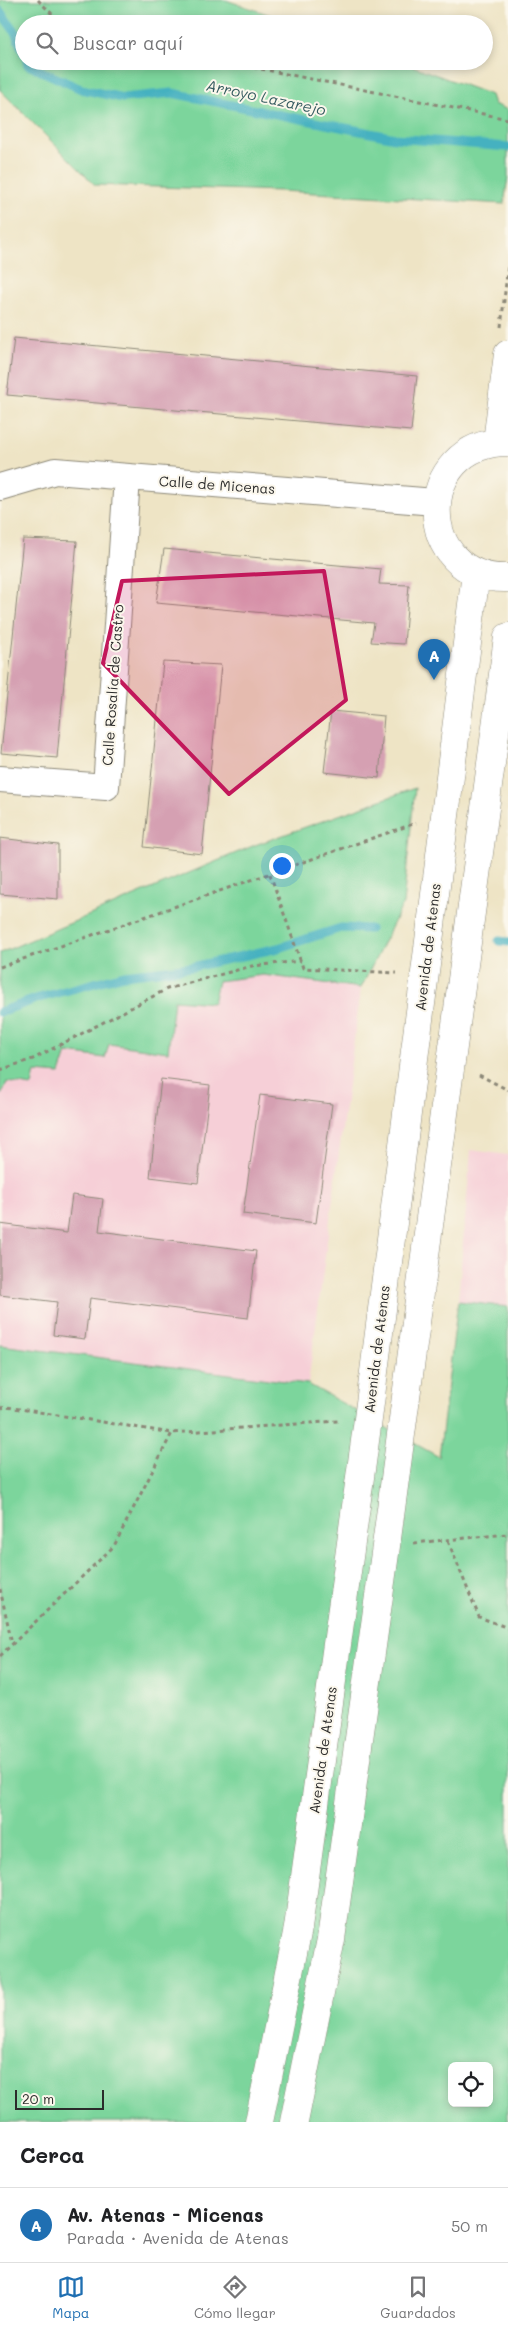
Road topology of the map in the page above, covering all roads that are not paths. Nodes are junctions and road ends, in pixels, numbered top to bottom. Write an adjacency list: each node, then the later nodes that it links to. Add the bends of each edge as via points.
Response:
1 (508, 354): 2 (main road)
2 (502, 442): 5 (main road, via 479,446 463,456 450,468)
3 (127, 478): 4 (street, Calle de Micenas, via 55,471); 5 (street, Calle de Micenas); 9 (street, Calle Rosalía de Castro, via 106,787)
4 (0, 486)
5 (436, 502): 6 (main road, via 436,524 444,544 458,561)
6 (476, 573): 7 (main road); 10 (main road, Avenida de Atenas, via 368,1419 298,1928)
7 (508, 578)
8 (508, 637): 11 (main road, via 331,1939)
9 (0, 779)
10 (259, 2122)
11 (294, 2122)

